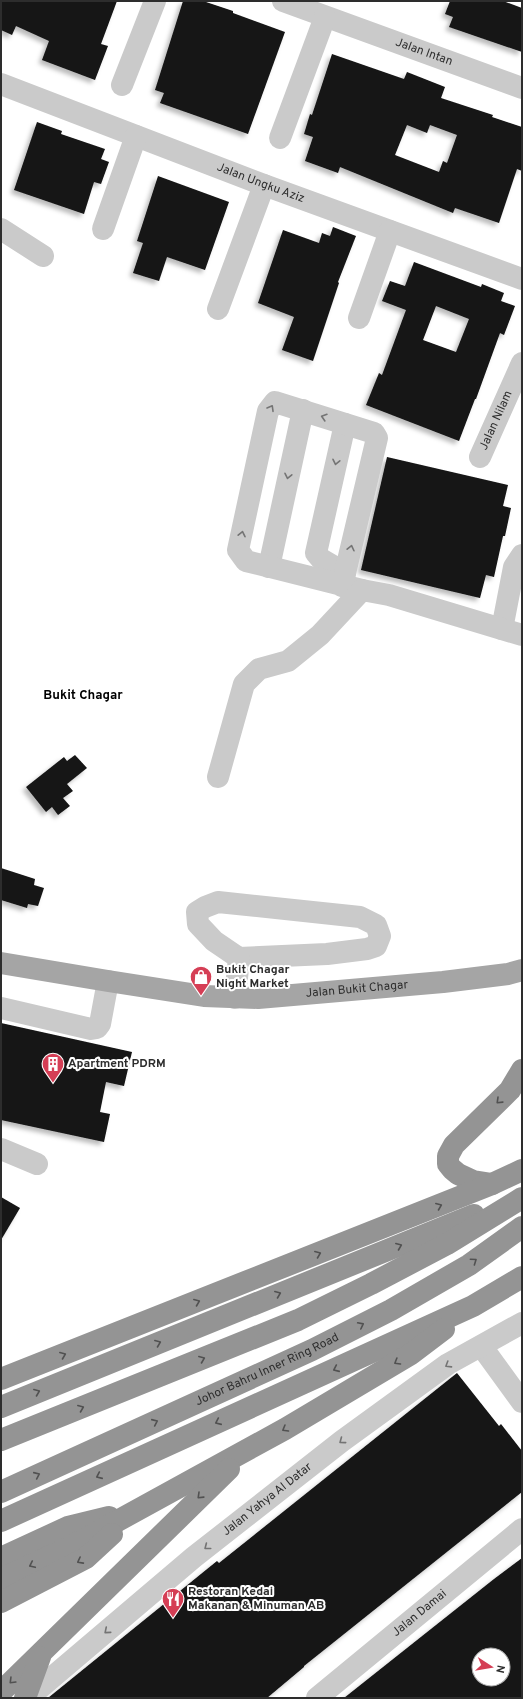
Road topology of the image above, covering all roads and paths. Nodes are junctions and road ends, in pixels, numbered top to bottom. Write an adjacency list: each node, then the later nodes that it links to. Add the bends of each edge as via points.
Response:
1 (155, 1): 5 (street)
2 (284, 1): 3 (street, Jalan Intan)
3 (325, 17): 6 (street, Jalan Intan); 8 (street)
4 (1, 84): 7 (street, Jalan Ungku Aziz)
5 (122, 85)
6 (522, 88)
7 (136, 136): 9 (street, Jalan Ungku Aziz); 11 (street)
8 (280, 138)
9 (264, 185): 12 (street, Jalan Ungku Aziz); 15 (street)
10 (1, 229): 13 (street)
11 (103, 229)
12 (395, 233): 14 (street, Jalan Ungku Aziz); 16 (street)
13 (43, 256)
14 (522, 279)
15 (218, 309)
16 (365, 320)
17 (522, 363): 20 (street, Jalan Nilam)
18 (303, 410): 19 (street, one-way to 18); 22 (street, one-way to 22); 22 (street, one-way to 18, via 246,561 238,550 266,419 275,402)
19 (345, 424): 23 (street, one-way to 23, via 316,553); 23 (street, one-way to 19, via 377,438 374,433)
20 (480, 456)
21 (522, 555): 24 (street, via 514,567)
22 (269, 567): 23 (street)
23 (350, 583): 24 (street); 25 (street, via 320,635 288,661 259,669 244,684)
24 (512, 632)
25 (218, 777)
26 (239, 958): 26 (street, via 214,940 198,924 197,912 218,902 360,917 376,925 380,936 376,946 367,949 327,954); 30 (street)
27 (1, 963): 29 (main road, Jalan Bukit Chagar)
28 (522, 970): 30 (main road, Jalan Bukit Chagar, via 443,982)
29 (108, 981): 30 (main road, Jalan Bukit Chagar, via 204,996); 31 (street, via 100,1024 97,1028 91,1029)
30 (235, 998)
31 (1, 1008)
32 (522, 1070): 36 (highway, one-way to 36, via 510,1090 454,1145 448,1156 448,1164 458,1174 473,1181)
33 (1, 1148): 34 (street)
34 (37, 1164)
35 (522, 1170): 36 (highway)
36 (492, 1184): 43 (highway, one-way to 36)
37 (522, 1197): 45 (highway, one-way to 37); 46 (highway, one-way to 37, via 298,1320 447,1244)
38 (522, 1227): 48 (highway, Johor Bahru Inner Ring Road, one-way to 38, via 312,1350 391,1310 469,1265)
39 (522, 1277): 40 (highway)
40 (473, 1306): 47 (highway, one-way to 47, via 411,1354); 50 (highway, one-way to 50)
41 (522, 1323): 42 (street, Jalan Yahya Al Datar)
42 (482, 1347): 44 (street); 57 (street, Jalan Yahya Al Datar, one-way to 57, via 448,1364 342,1441 194,1558)
43 (1, 1380)
44 (522, 1402)
45 (1, 1407)
46 (1, 1440)
47 (248, 1450): 49 (highway); 55 (highway, one-way to 55)
48 (1, 1492)
49 (141, 1508): 52 (highway, via 68,1527); 53 (highway, one-way to 53, via 70,1547); 54 (highway, one-way to 54, via 86,1558)
50 (1, 1521)
51 (522, 1529): 58 (street, Jalan Damai)
52 (1, 1558)
53 (1, 1579)
54 (1, 1602)
55 (43, 1651): 56 (highway, one-way to 56); 57 (highway)
56 (1, 1692)
57 (26, 1698)
58 (317, 1698)

